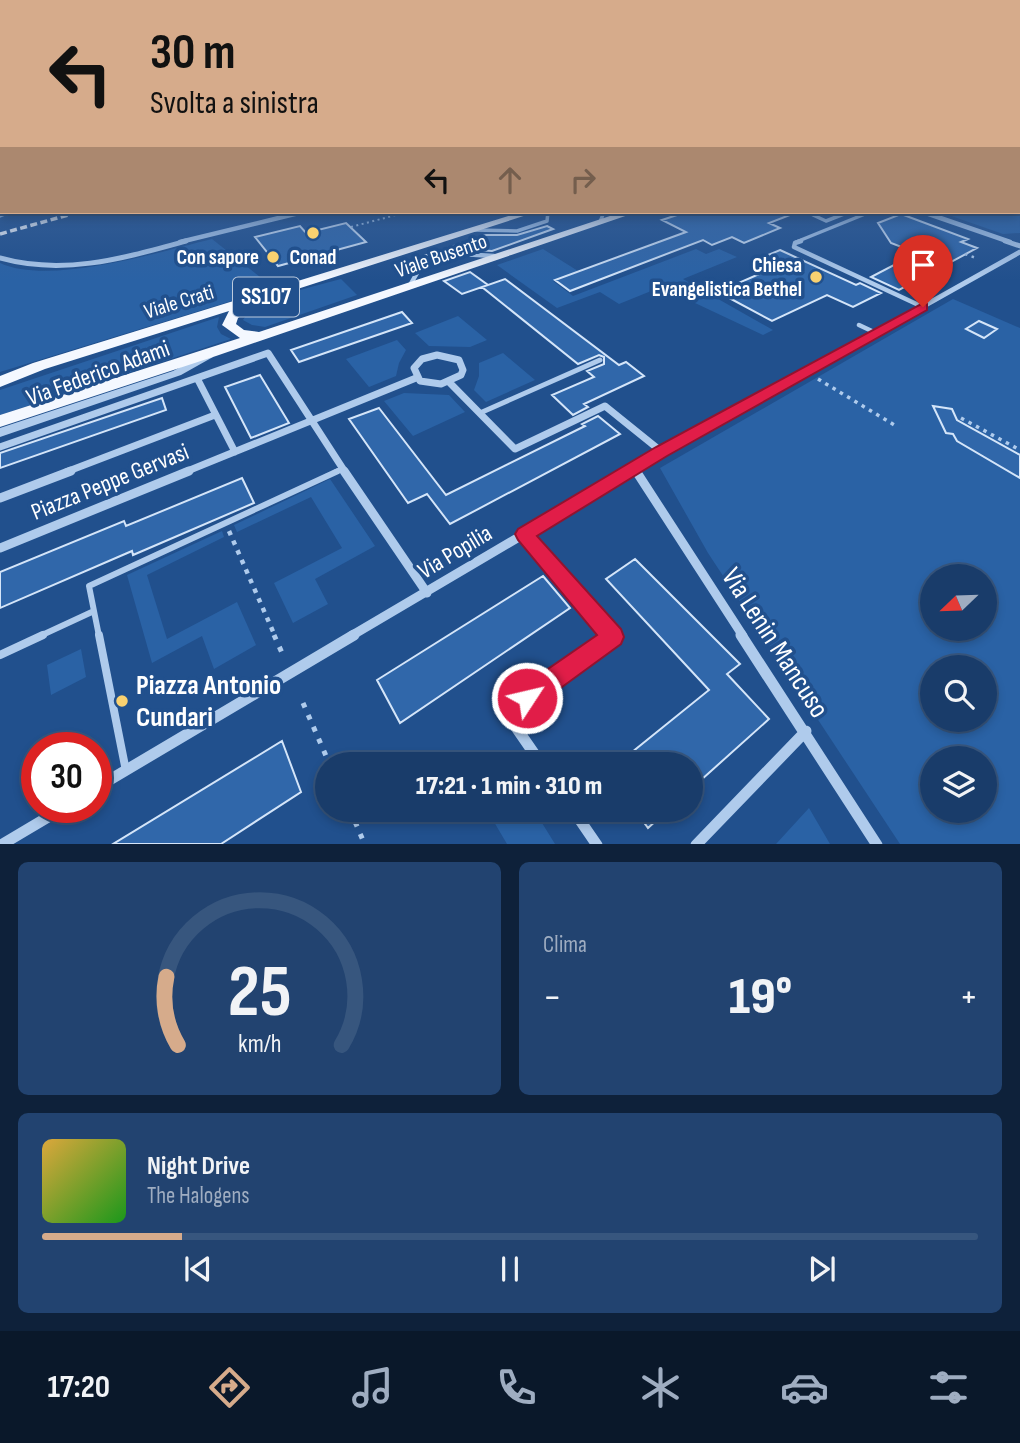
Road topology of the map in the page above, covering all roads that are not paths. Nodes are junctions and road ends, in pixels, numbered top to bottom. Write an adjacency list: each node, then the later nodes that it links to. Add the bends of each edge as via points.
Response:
1 (295, 214): 13 (street, via 87,263 28,265)
2 (525, 214): 10 (main road, Viale Crati / SS107)
3 (548, 214): 10 (lane, via 547,221 517,231)
4 (620, 214): 9 (main road, Viale Busento / SS107)
5 (843, 214): 8 (lane, via 827,221)
6 (865, 214): 15 (lane, via 794,247)
7 (929, 214): 11 (street)
8 (813, 215)
9 (602, 217): 18 (main road, Viale Busento / SS107)
10 (474, 230): 14 (main road, Viale Crati / SS107)
11 (1020, 246)
12 (1020, 252): 15 (street, Via Popilia)
13 (0, 258)
14 (253, 301): 18 (main road, via 231,316 229,325 240,334); 23 (main road, Viale Crati / SS107)
15 (923, 307): 17 (street, Via Popilia)
16 (859, 324): 17 (lane)
17 (876, 333): 32 (street, Via Popilia)
18 (262, 336): 19 (main road, Via Federico Adami / SS107)
19 (211, 353): 27 (main road, Via Federico Adami / SS107); 29 (street, Via Federico Adami, via 177,373)
20 (600, 360): 25 (lane)
21 (416, 377): 24 (street, via 427,384); 24 (street, via 414,368 422,359 445,355 462,365 461,375); 28 (street, Piazza Peppe Gervasi)
22 (197, 378): 26 (street); 28 (street, via 268,354); 30 (street)
23 (0, 380)
24 (450, 383): 25 (street)
25 (480, 413): 32 (street, via 515,449 605,406)
26 (215, 415): 31 (street); 35 (street, Piazza Peppe Gervasi)
27 (0, 421)
28 (310, 421): 31 (street, Piazza Peppe Gervasi); 34 (street)
29 (0, 433)
30 (0, 447)
31 (234, 452): 37 (street, Piazza Peppe Gervasi)
32 (662, 452): 33 (street, Via Popilia)
33 (634, 468): 36 (street, Via Popilia); 41 (street, Via Lenin Mancuso)
34 (342, 469): 38 (street); 39 (lane, via 89,586)
35 (0, 498)
36 (524, 534): 38 (street, Via Popilia); 42 (street, via 613,637 506,713)
37 (0, 548)
38 (427, 593): 43 (street, Via Popilia)
39 (94, 611): 40 (lane); 43 (lane)
40 (0, 655)
41 (806, 731): 49 (street); 50 (street, Via Lenin Mancuso)
42 (533, 752)
43 (126, 771): 44 (street, Via Popilia)
44 (112, 779)
45 (581, 822): 48 (street)
46 (38, 823): 47 (street)
47 (3, 844)
48 (596, 844)
49 (697, 844)
50 (876, 844)

